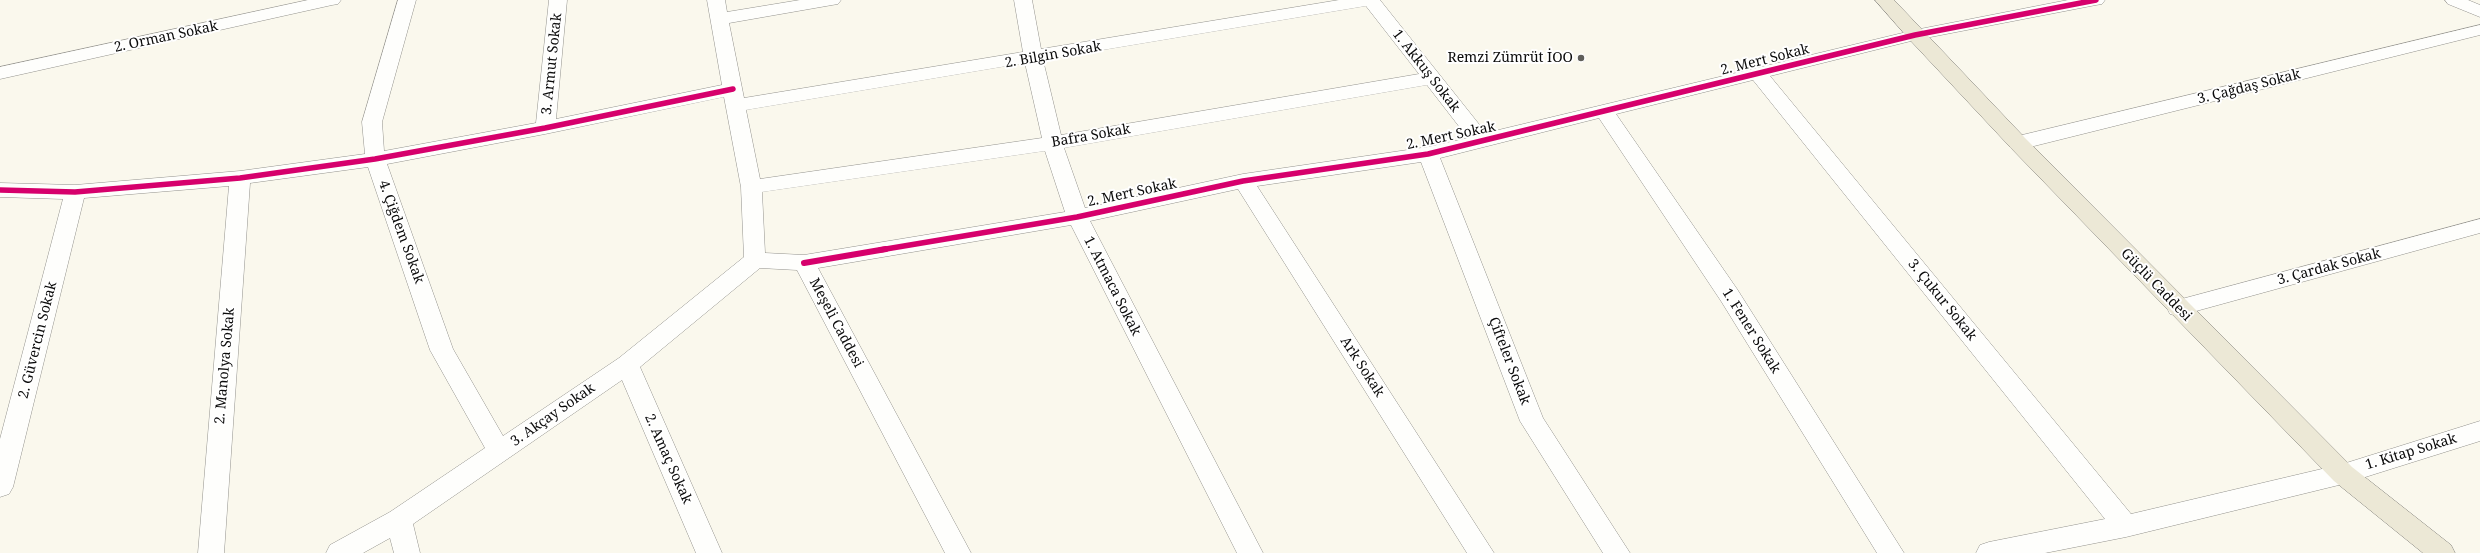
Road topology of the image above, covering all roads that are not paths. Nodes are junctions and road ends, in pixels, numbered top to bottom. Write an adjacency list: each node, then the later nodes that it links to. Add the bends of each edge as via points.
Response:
1 (332, 0): 15 (street, 2. Orman Sokak)
2 (407, 0): 25 (street, 4. Çiğdem Sokak, via 372,122)
3 (558, 0): 20 (street, 3. Armut Sokak)
4 (832, 0): 10 (street)
5 (1023, 0): 14 (street, 1. Atmaca Sokak)
6 (1371, 0): 14 (street, 2. Bilgin Sokak); 17 (street, 1. Akkuş Sokak)
7 (1884, 0): 13 (main road, Güçlü Caddesi)
8 (2096, 0): 13 (street, 2. Mert Sokak)
9 (2454, 0): 11 (street)
10 (718, 9): 18 (street)
11 (2480, 12)
12 (2480, 30): 23 (street, 3. Çağdaş Sokak)
13 (1915, 35): 16 (street, 2. Mert Sokak); 23 (main road, Güçlü Caddesi)
14 (1033, 58): 18 (street, 2. Bilgin Sokak); 22 (street, 1. Atmaca Sokak)
15 (0, 73)
16 (1758, 74): 19 (street, 2. Mert Sokak); 42 (street, 3. Çukur Sokak)
17 (1431, 78): 21 (street, 1. Akkuş Sokak); 22 (street, Bafra Sokak)
18 (734, 98): 20 (street, 2. Bilgin Sokak); 28 (street)
19 (1606, 112): 21 (street, 2. Mert Sokak); 51 (street, 1. Fener Sokak, via 1729,295)
20 (545, 128): 25 (street, 2. Bilgin Sokak)
21 (1482, 142): 24 (street, 2. Mert Sokak)
22 (1053, 143): 28 (street, Bafra Sokak); 31 (street, 1. Atmaca Sokak)
23 (2018, 143): 35 (main road, Güçlü Caddesi)
24 (1428, 154): 27 (street, 2. Mert Sokak); 50 (street, Çifteler Sokak, via 1532,421)
25 (375, 159): 26 (street, 2. Bilgin Sokak); 38 (street, 4. Çiğdem Sokak, via 442,350)
26 (240, 178): 30 (street, 2. Bilgin Sokak); 43 (street, 2. Manolya Sokak)
27 (1243, 181): 31 (street, 2. Mert Sokak); 49 (street, Ark Sokak)
28 (751, 187): 33 (street)
29 (0, 190): 30 (street, 2. Bilgin Sokak)
30 (75, 192): 40 (street, 2. Güvercin Sokak)
31 (1077, 217): 34 (street, 2. Mert Sokak); 48 (street, 1. Atmaca Sokak)
32 (2480, 226): 35 (street, 3. Çardak Sokak)
33 (755, 260): 34 (street, Meşeli Caddesi); 36 (street, 3. Akçay Sokak)
34 (804, 263): 47 (street, Meşeli Caddesi)
35 (2178, 308): 39 (main road, Güçlü Caddesi)
36 (627, 364): 38 (street, 3. Akçay Sokak); 46 (street, 2. Amaç Sokak)
37 (2480, 431): 39 (street, 1. Kitap Sokak)
38 (500, 452): 41 (street, 3. Akçay Sokak)
39 (2343, 474): 42 (street, 1. Kitap Sokak); 53 (main road, Güçlü Caddesi)
40 (0, 487)
41 (399, 520): 44 (street, 3. Akçay Sokak); 45 (street)
42 (2126, 526): 52 (street, 1. Kitap Sokak)
43 (211, 553)
44 (339, 553)
45 (407, 553)
46 (709, 553)
47 (958, 553)
48 (1250, 553)
49 (1481, 553)
50 (1617, 553)
51 (1891, 553)
52 (1989, 553)
53 (2442, 553)

